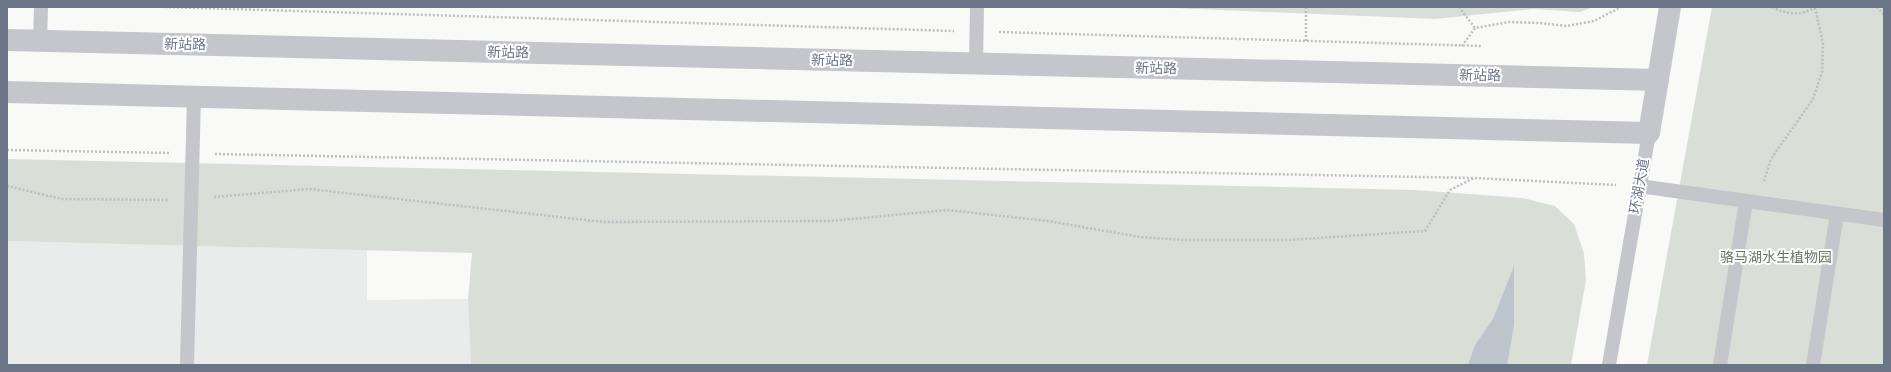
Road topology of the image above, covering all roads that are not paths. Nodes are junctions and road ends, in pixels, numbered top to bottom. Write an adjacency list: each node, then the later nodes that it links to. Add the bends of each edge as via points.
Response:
1 (41, 7): 5 (lane)
2 (978, 7): 6 (lane)
3 (1670, 7): 7 (street, 环湖大道)
4 (7, 40): 5 (street, 新站路)
5 (40, 41): 6 (street, 新站路)
6 (976, 63): 7 (street, 新站路)
7 (1658, 80): 10 (street, 环湖大道)
8 (7, 92): 9 (street)
9 (194, 97): 10 (street); 15 (lane)
10 (1648, 133): 11 (lane, 环湖大道)
11 (1639, 186): 12 (lane); 16 (lane, 环湖大道)
12 (1752, 202): 13 (lane); 17 (lane)
13 (1837, 214): 14 (lane); 18 (lane)
14 (1884, 220)
15 (187, 365)
16 (1608, 365)
17 (1720, 365)
18 (1812, 365)

